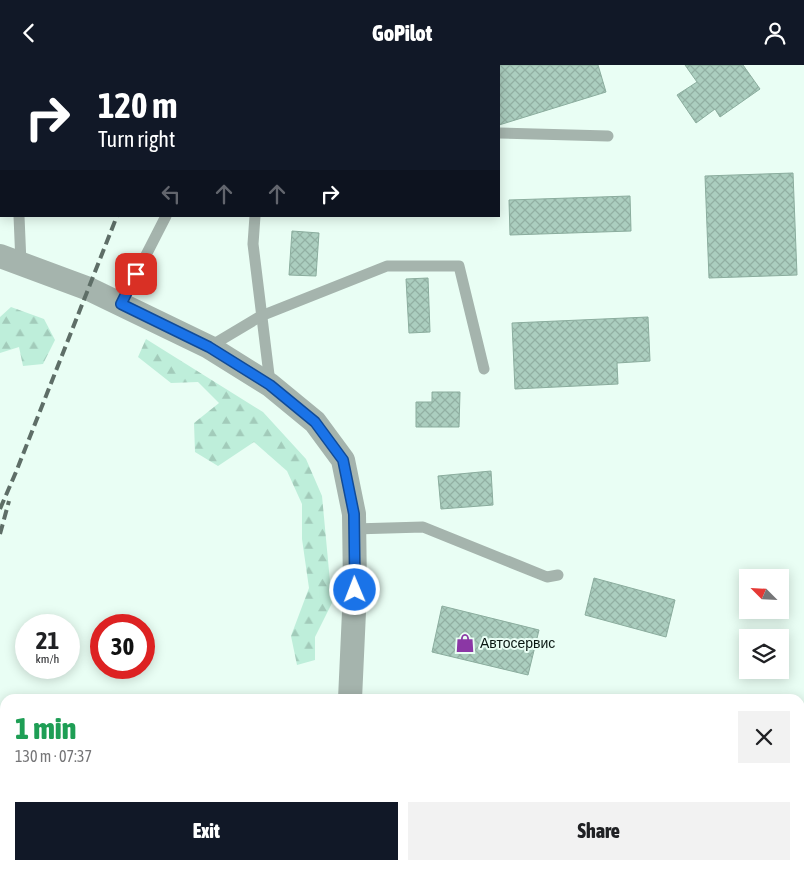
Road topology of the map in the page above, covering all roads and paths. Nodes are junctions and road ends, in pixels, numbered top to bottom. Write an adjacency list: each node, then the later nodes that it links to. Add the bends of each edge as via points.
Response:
1 (500, 133): 2 (lane)
2 (608, 136)
3 (19, 217): 6 (lane)
4 (165, 217): 7 (lane)
5 (255, 217): 8 (lane, via 253,244)
6 (10, 259): 7 (street)
7 (121, 304): 9 (street)
8 (261, 316): 9 (lane); 10 (lane, via 387,266 459,266); 11 (lane)
9 (209, 347): 11 (street)
10 (484, 369)
11 (270, 385): 12 (street, via 315,422 343,460)
12 (354, 529): 13 (lane, via 423,527 547,577); 14 (street)
13 (558, 575)
14 (350, 694)

